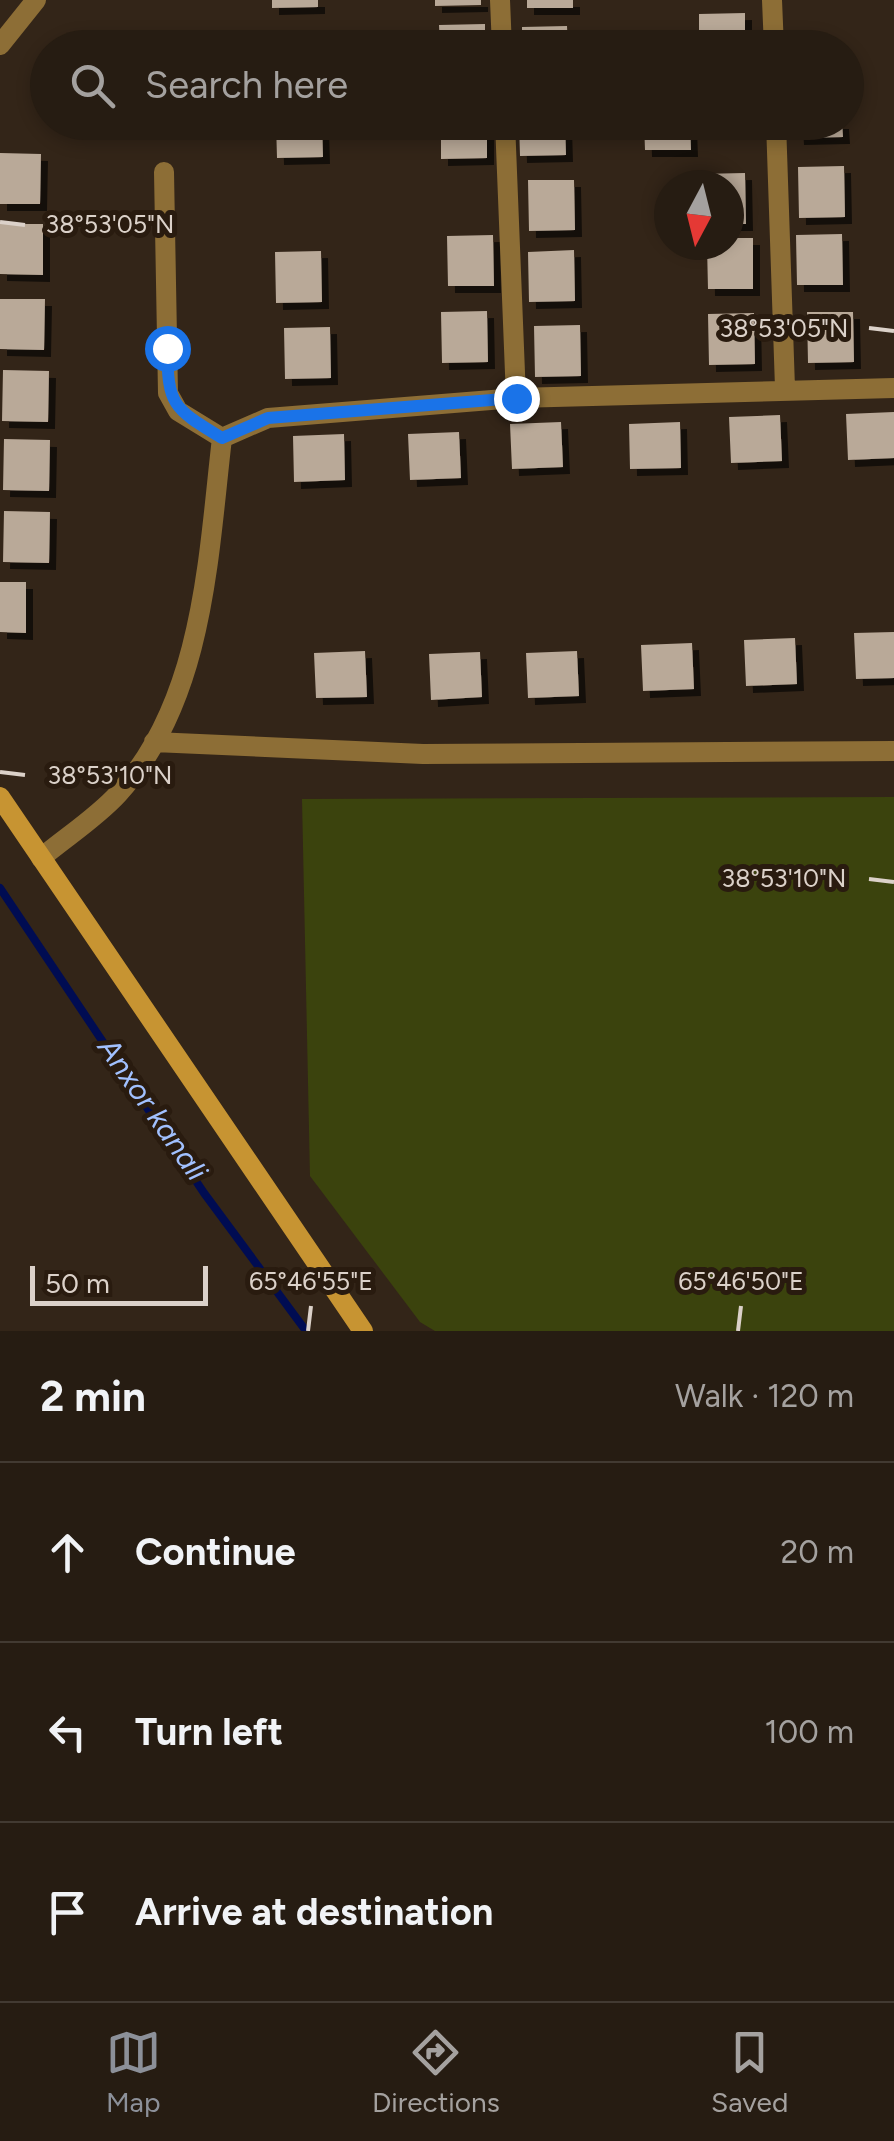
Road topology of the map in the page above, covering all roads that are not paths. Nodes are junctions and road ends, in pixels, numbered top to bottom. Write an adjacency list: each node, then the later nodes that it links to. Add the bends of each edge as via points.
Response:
1 (36, 0): 6 (street)
2 (500, 0): 4 (street)
3 (772, 0): 5 (street)
4 (501, 30)
5 (773, 30)
6 (0, 45)
7 (506, 140): 12 (street)
8 (777, 140): 10 (street)
9 (164, 172): 13 (street, via 168,393 178,412)
10 (784, 388): 11 (street); 12 (street)
11 (894, 388)
12 (516, 398): 13 (street, via 268,418)
13 (222, 438): 14 (street, via 191,656)
14 (154, 742): 15 (street, via 423,754); 17 (street, via 118,794)
15 (894, 751)
16 (0, 797): 17 (street)
17 (42, 858): 18 (street)
18 (363, 1331)

